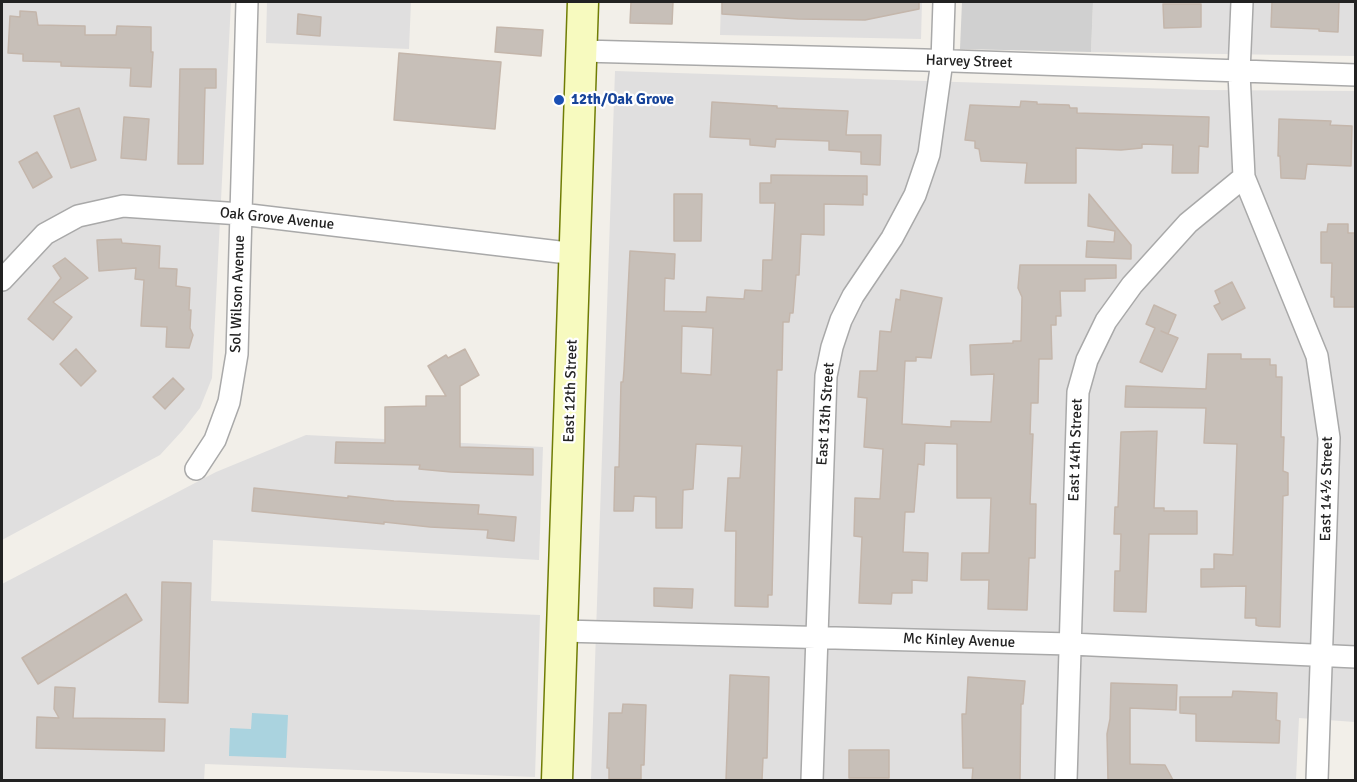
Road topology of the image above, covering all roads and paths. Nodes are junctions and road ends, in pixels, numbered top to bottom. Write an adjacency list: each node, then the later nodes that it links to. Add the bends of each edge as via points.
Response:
1 (247, 2): 10 (street, Sol Wilson Avenue)
2 (583, 2): 5 (street, East 12th Street)
3 (944, 2): 6 (street, East 13th Street)
4 (1242, 2): 7 (street)
5 (582, 51): 6 (street, Harvey Street); 11 (street, East 12th Street)
6 (942, 61): 7 (street, Harvey Street); 15 (street, East 13th Street, via 929,154 915,195 853,296 832,347 824,407)
7 (1239, 72): 8 (street, Harvey Street); 9 (street)
8 (1356, 75)
9 (1244, 177): 16 (street, East 14th Street, via 1188,223 1132,285 1106,321 1087,360 1078,392); 17 (street, East 14½ Street, via 1317,356 1329,438)
10 (241, 214): 11 (street, Oak Grove Avenue); 12 (street, Oak Grove Avenue, via 123,206 78,216 45,234); 13 (street, Sol Wilson Avenue, via 237,354 229,402 215,440)
11 (576, 254): 14 (street, East 12th Street)
12 (2, 280)
13 (196, 469)
14 (562, 631): 15 (street, Mc Kinley Avenue); 19 (street, East 12th Street)
15 (816, 638): 16 (street, Mc Kinley Avenue); 20 (street, East 13th Street)
16 (1070, 644): 17 (street, Mc Kinley Avenue); 21 (street, East 14th Street)
17 (1321, 656): 18 (street, Mc Kinley Avenue); 22 (street, East 14½ Street)
18 (1356, 657)
19 (557, 780)
20 (812, 780)
21 (1066, 780)
22 (1317, 780)

